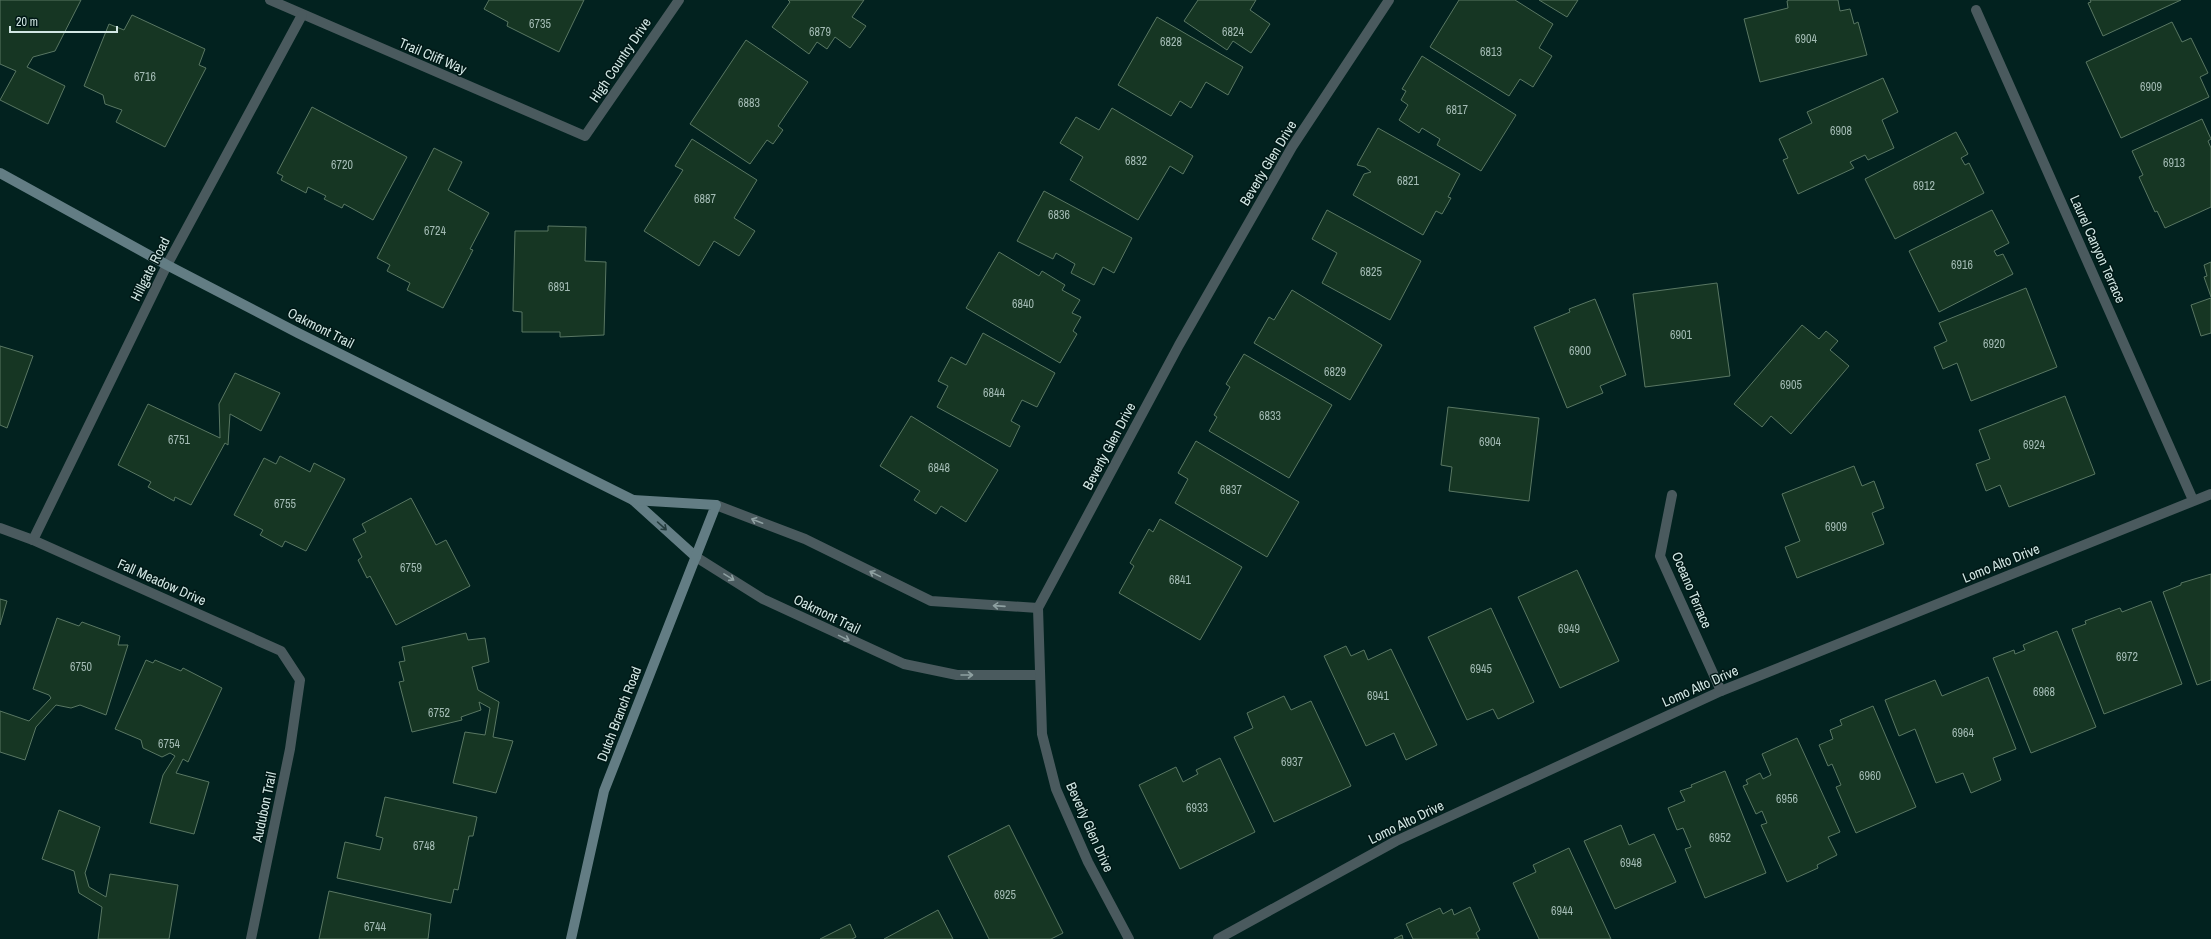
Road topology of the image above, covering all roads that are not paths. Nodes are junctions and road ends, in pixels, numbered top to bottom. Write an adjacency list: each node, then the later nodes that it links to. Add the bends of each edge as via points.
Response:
1 (270, 0): 5 (street, Trail Cliff Way)
2 (679, 0): 6 (street, High Country Drive)
3 (1389, 0): 17 (street, Beverly Glen Drive, via 1292,147 1180,345)
4 (1976, 10): 12 (street, Laurel Canyon Terrace)
5 (302, 15): 6 (street, Trail Cliff Way); 8 (street, Hillgate Road)
6 (585, 136)
7 (0, 173): 8 (street, Oakmont Trail)
8 (167, 265): 11 (street, Oakmont Trail); 15 (street, Hillgate Road)
9 (2211, 494): 12 (street, Lomo Alto Drive)
10 (1672, 495): 20 (street, Oceano Terrace, via 1660,556)
11 (633, 500): 13 (street, Oakmont Trail); 16 (street, Oakmont Trail, one-way to 16)
12 (2193, 500): 20 (street, Lomo Alto Drive)
13 (716, 505): 16 (street, Dutch Branch Road); 17 (street, Oakmont Trail, one-way to 13, via 931,601 805,539)
14 (0, 528): 15 (street, Fall Meadow Drive)
15 (32, 540): 19 (street, Fall Meadow Drive, via 281,651)
16 (696, 557): 18 (street, Oakmont Trail, one-way to 18, via 763,599 904,664 957,674); 22 (street, Dutch Branch Road, via 604,791)
17 (1038, 608): 18 (street, Beverly Glen Drive)
18 (1040, 675): 23 (street, Beverly Glen Drive, via 1042,734 1056,789 1088,862)
19 (300, 680): 21 (street, Audubon Trail, via 290,749)
20 (1720, 691): 24 (street, Lomo Alto Drive, via 1396,841)
21 (251, 939)
22 (571, 939)
23 (1129, 939)
24 (1218, 939)

